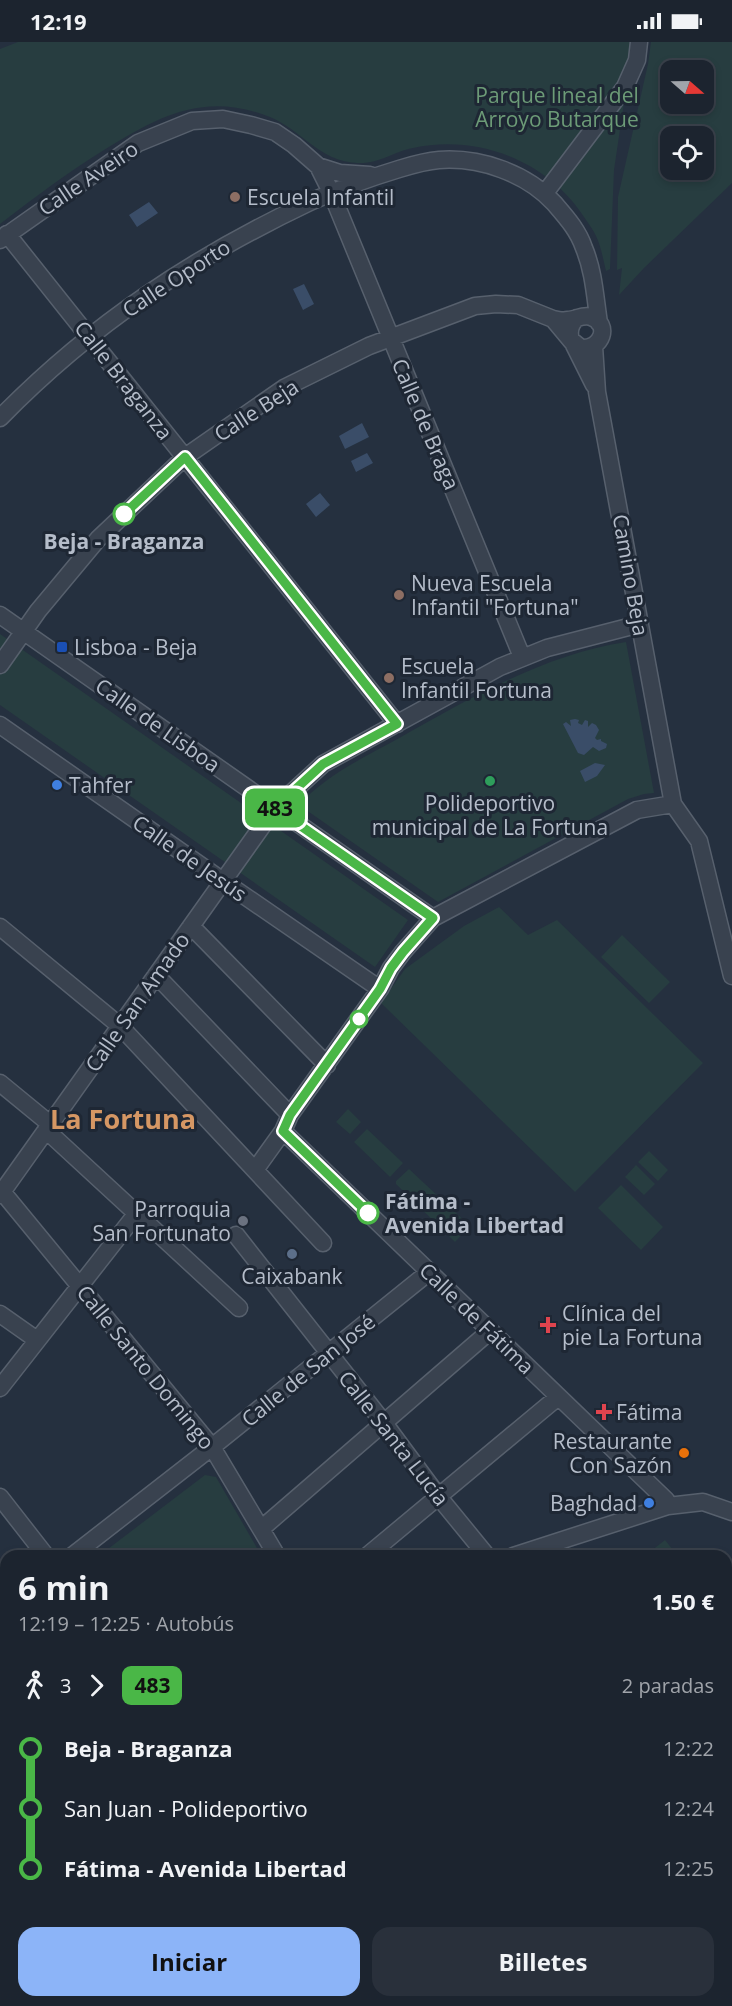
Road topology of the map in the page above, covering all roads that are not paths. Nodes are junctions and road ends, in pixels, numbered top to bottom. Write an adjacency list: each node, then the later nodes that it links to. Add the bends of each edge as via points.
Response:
1 (639, 42): 5 (street, via 637,60 625,87)
2 (318, 166): 3 (street, Calle Oporto, via 340,173); 4 (street, Calle Aveiro); 6 (street, Calle Aveiro, via 275,132 223,119 192,121 138,142)
3 (376, 176): 4 (street, Calle Oporto); 5 (street, Calle Oporto, via 423,162 455,160 494,166 532,183)
4 (331, 192): 10 (street, Calle Oporto, via 207,255); 11 (street, Calle de Braga)
5 (544, 193): 9 (street, Calle Oporto, via 571,222 584,246)
6 (4, 237): 10 (street, Calle Braganza)
7 (578, 318): 8 (street); 9 (street, via 589,316); 12 (street, via 569,329)
8 (553, 319): 11 (street, Calle Beja, via 518,305 475,306); 12 (street)
9 (599, 323): 13 (street, via 602,334)
10 (89, 336): 15 (street, Calle Oporto); 16 (street, Calle Braganza)
11 (390, 337): 16 (street, Calle Beja, via 285,388); 20 (street, Calle de Braga)
12 (573, 343): 13 (street, via 583,348); 14 (street)
13 (594, 346): 14 (street, Camino Beja)
14 (597, 392): 18 (street, Camino Beja)
15 (0, 418)
16 (185, 457): 19 (street, Calle Beja, via 98,539); 22 (street, Calle Braganza)
17 (0, 615): 19 (street, Calle de Lisboa)
18 (640, 624): 20 (street, Calle San Amado); 24 (street, Camino Beja)
19 (23, 631): 21 (street, Calle Beja); 25 (street, Calle de Lisboa)
20 (522, 657): 22 (street, Calle San Amado)
21 (0, 665)
22 (397, 724): 25 (street, Calle San Amado, via 323,764)
23 (0, 725): 26 (street, Calle de Jesús)
24 (673, 804): 27 (street, via 637,810); 31 (street, via 699,841)
25 (275, 808): 26 (street, Calle San Amado); 27 (street, Calle de Lisboa)
26 (223, 881): 28 (street, Calle San Amado); 32 (street, Calle de Jesús)
27 (433, 918): 32 (street, via 397,960)
28 (191, 926): 30 (street, Calle San Amado); 34 (street)
29 (0, 927): 33 (street)
30 (156, 975): 33 (street, Calle San Amado); 36 (street)
31 (732, 976)
32 (380, 989): 34 (street)
33 (120, 1026): 37 (street, Calle San Amado); 39 (street)
34 (327, 1065): 36 (street)
35 (0, 1083): 37 (street)
36 (290, 1115): 38 (street)
37 (48, 1127): 40 (street, Calle San Amado); 41 (street)
38 (283, 1131): 39 (street); 44 (street, Calle de Fátima)
39 (255, 1170): 43 (street)
40 (1, 1191): 45 (street, Calle Santo Domingo)
41 (137, 1213): 45 (street); 46 (street)
42 (236, 1236): 50 (street, Calle Santa Lucía)
43 (322, 1242)
44 (429, 1272): 48 (street, Calle de Fátima); 50 (street, Calle de San José)
45 (80, 1285): 49 (street); 54 (street, Calle Santo Domingo)
46 (239, 1308)
47 (0, 1314): 49 (street)
48 (490, 1331): 52 (street, Calle de Fátima); 53 (street)
49 (37, 1340): 51 (street)
50 (328, 1354): 53 (street, Calle Santa Lucía); 54 (street, Calle de San José)
51 (0, 1388)
52 (558, 1397): 55 (street); 57 (street, Calle de Fátima)
53 (384, 1423): 55 (street, Calle Santa Lucía); 59 (street)
54 (212, 1447): 59 (street, Calle Santo Domingo); 61 (street, Calle de San José)
55 (438, 1496): 63 (street); 64 (street, Calle Santa Lucía)
56 (0, 1497): 60 (street)
57 (668, 1506): 58 (street, via 703,1502); 65 (street)
58 (732, 1512)
59 (261, 1529): 62 (street, Calle Santo Domingo)
60 (41, 1550)
61 (80, 1550)
62 (273, 1550)
63 (374, 1550)
64 (482, 1550)
65 (532, 1550)

